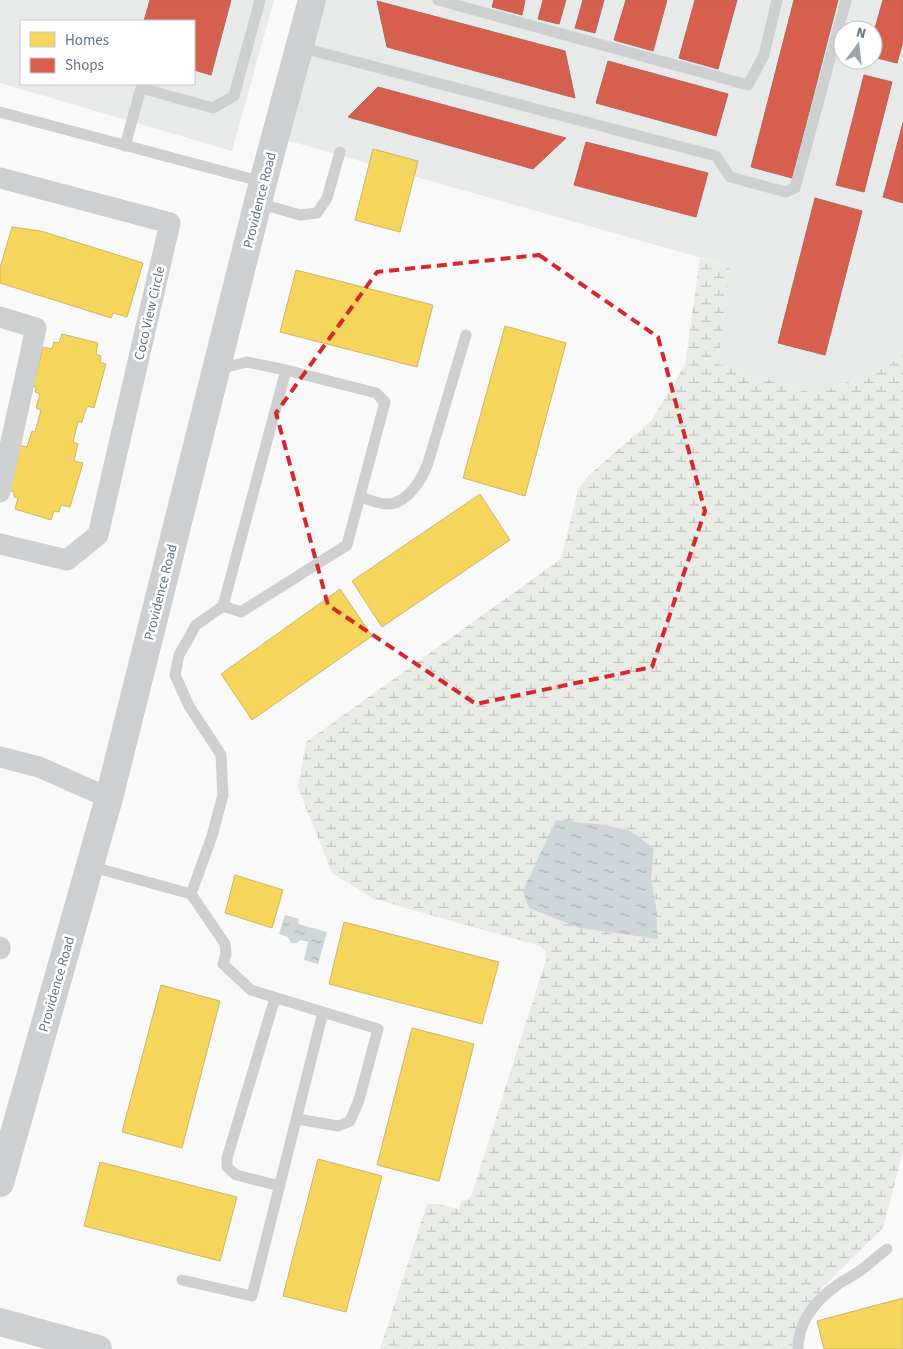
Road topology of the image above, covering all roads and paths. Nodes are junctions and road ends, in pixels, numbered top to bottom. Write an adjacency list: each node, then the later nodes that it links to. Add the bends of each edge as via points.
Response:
1 (260, 0): 8 (lane, via 234,96 213,108 141,88)
2 (312, 0): 6 (street, Providence Road)
3 (438, 0): 4 (lane, via 748,85 764,54)
4 (777, 0)
5 (846, 0): 6 (lane, via 795,188 786,192 730,177 716,156)
6 (299, 47): 11 (street, Providence Road)
7 (0, 112): 8 (lane)
8 (125, 146): 11 (lane)
9 (340, 152): 11 (lane, via 327,198 317,213 300,215)
10 (0, 178): 18 (street, Coco View Circle, via 170,223 98,535 67,560)
11 (261, 193): 14 (street, Providence Road)
12 (0, 317): 16 (street, via 36,328)
13 (466, 335): 17 (lane, via 428,463 415,488 391,504)
14 (216, 370): 15 (lane, via 248,362); 21 (street, Providence Road)
15 (286, 370): 17 (lane, via 376,393 385,402); 19 (lane)
16 (0, 492)
17 (361, 497): 19 (lane, via 347,545 241,612)
18 (0, 544)
19 (223, 606): 23 (lane, via 196,626 178,655 175,675 189,706 221,755 224,795)
20 (0, 757): 21 (street, via 39,767)
21 (109, 798): 22 (street, Providence Road)
22 (89, 866): 23 (lane); 27 (street, Providence Road)
23 (191, 894): 24 (lane, via 225,944 223,964 251,990)
24 (275, 998): 25 (lane); 28 (lane, via 227,1158 227,1168 236,1175)
25 (324, 1012): 26 (lane); 26 (lane, via 378,1029 350,1121 338,1126)
26 (297, 1119): 28 (lane)
27 (0, 1183)
28 (280, 1186): 30 (lane, via 252,1296)
29 (887, 1248): 33 (lane, via 816,1304 804,1319)
30 (182, 1280)
31 (0, 1322): 32 (street)
32 (98, 1349)
33 (798, 1349)

